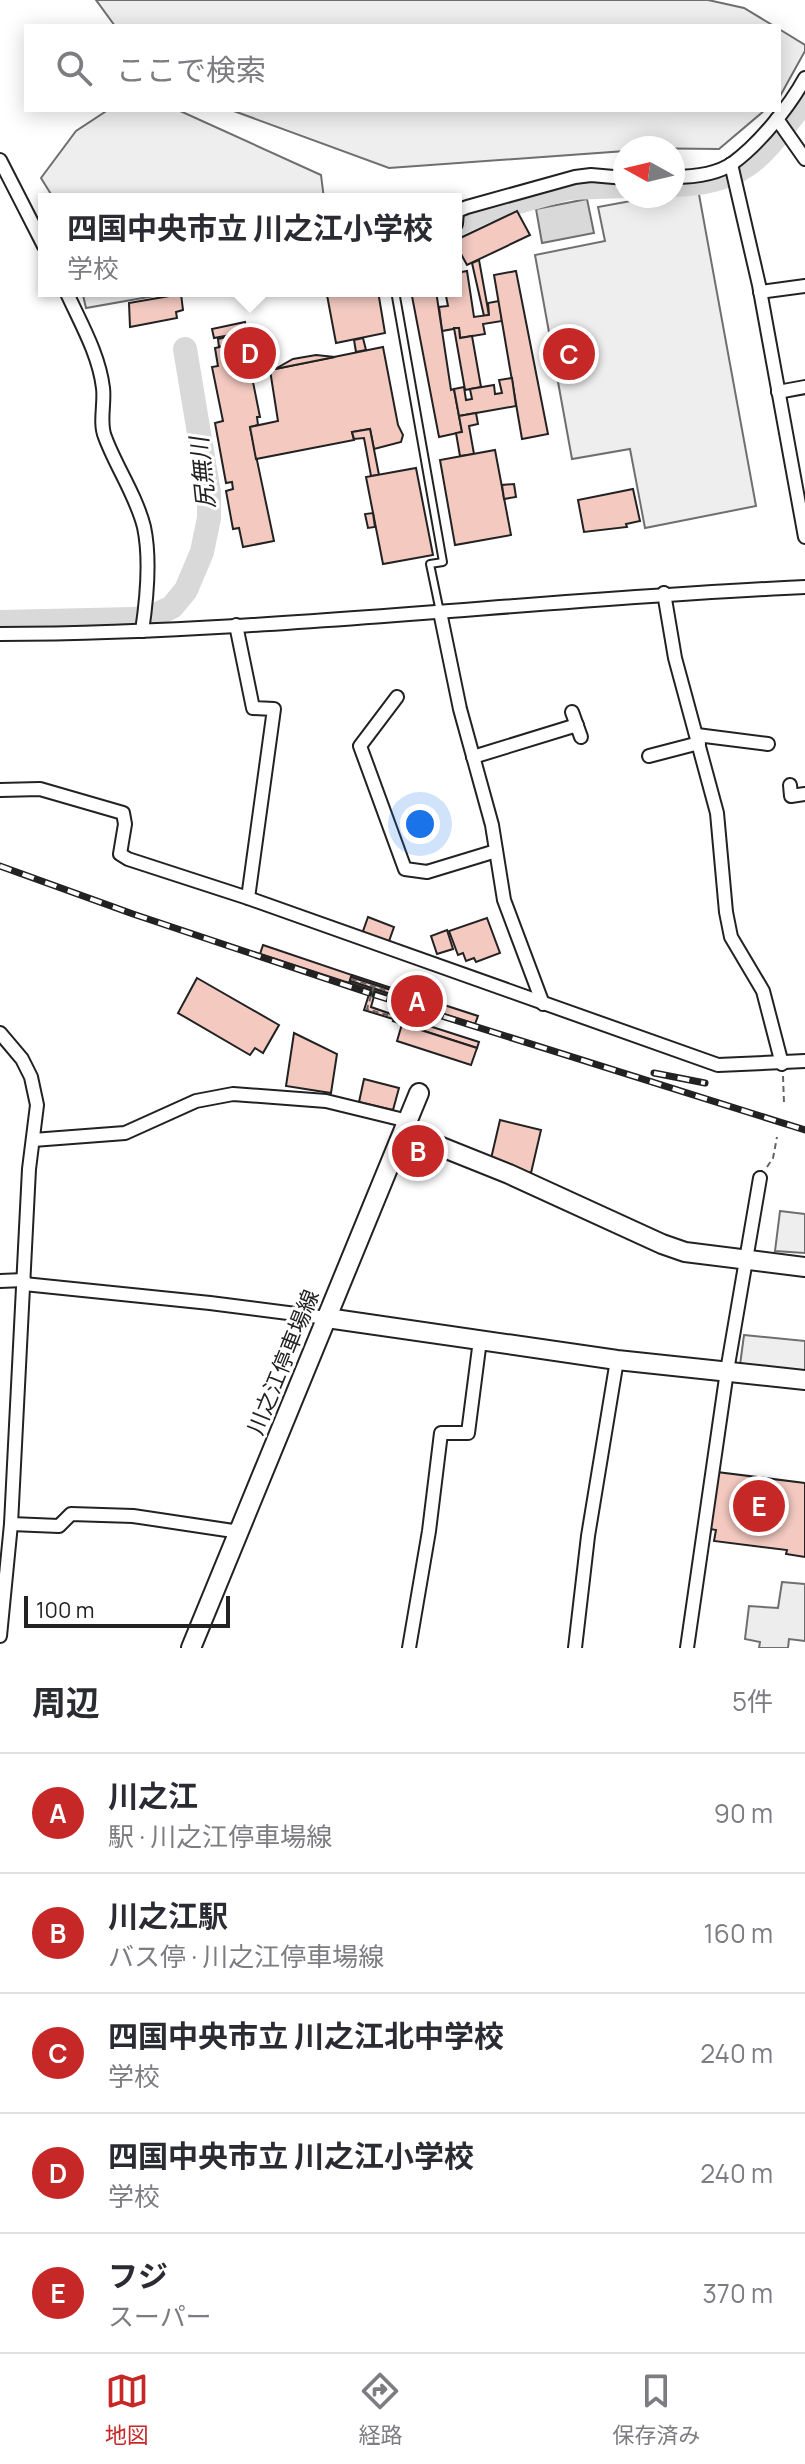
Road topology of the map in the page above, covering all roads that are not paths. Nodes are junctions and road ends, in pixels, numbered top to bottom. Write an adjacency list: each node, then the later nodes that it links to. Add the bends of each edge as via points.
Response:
1 (805, 78): 2 (street)
2 (781, 123): 3 (street); 5 (street)
3 (805, 159)
4 (0, 160): 9 (street)
5 (734, 170): 7 (street); 11 (street)
6 (613, 177): 8 (street, via 575,177)
7 (685, 177)
8 (462, 215)
9 (38, 234)
10 (805, 286): 11 (street)
11 (760, 292): 15 (street)
12 (69, 297): 21 (street, via 96,357 103,388 103,434 144,527)
13 (396, 297): 19 (lane, via 443,562 430,564)
14 (805, 387): 15 (street)
15 (778, 392): 16 (street)
16 (805, 537)
17 (805, 587): 18 (street)
18 (664, 593): 19 (street); 25 (street, via 675,658)
19 (440, 612): 20 (street); 28 (street)
20 (236, 625): 21 (street); 33 (street, via 253,708 274,709)
21 (142, 631): 22 (street)
22 (0, 634)
23 (397, 697): 32 (street, via 360,746 405,869 427,872)
24 (577, 725): 28 (street)
25 (698, 739): 26 (street); 27 (street); 37 (street, via 717,813 731,937 763,991)
26 (768, 744)
27 (649, 756)
28 (473, 757): 32 (street)
29 (790, 785): 31 (street, via 791,796)
30 (0, 790): 33 (street, via 40,789 123,813 120,854)
31 (805, 794)
32 (496, 851): 34 (street, via 509,918)
33 (248, 898): 34 (street)
34 (543, 1004): 37 (street, via 718,1065)
35 (0, 1033): 40 (street, via 31,1077 37,1105)
36 (805, 1061): 37 (street)
37 (782, 1064)
38 (419, 1093): 39 (street, 川之江停車場線)
39 (406, 1126): 40 (street, via 326,1101 233,1094 196,1101 125,1133); 42 (street, via 662,1244); 46 (street, 川之江停車場線)
40 (33, 1140): 45 (street)
41 (760, 1178): 42 (street)
42 (745, 1261): 43 (street); 49 (street)
43 (805, 1267)
44 (0, 1281): 45 (street)
45 (24, 1282): 46 (street); 51 (street)
46 (327, 1318): 47 (street); 52 (street, 川之江停車場線)
47 (480, 1340): 48 (street); 55 (street, via 468,1433 441,1433)
48 (617, 1360): 49 (street); 56 (street)
49 (727, 1371): 50 (street); 57 (street)
50 (805, 1380)
51 (11, 1524): 52 (street, via 59,1526 71,1514 133,1516); 53 (street)
52 (240, 1532): 54 (street, 川之江停車場線)
53 (0, 1636)
54 (195, 1648)
55 (409, 1648)
56 (575, 1648)
57 (687, 1648)

